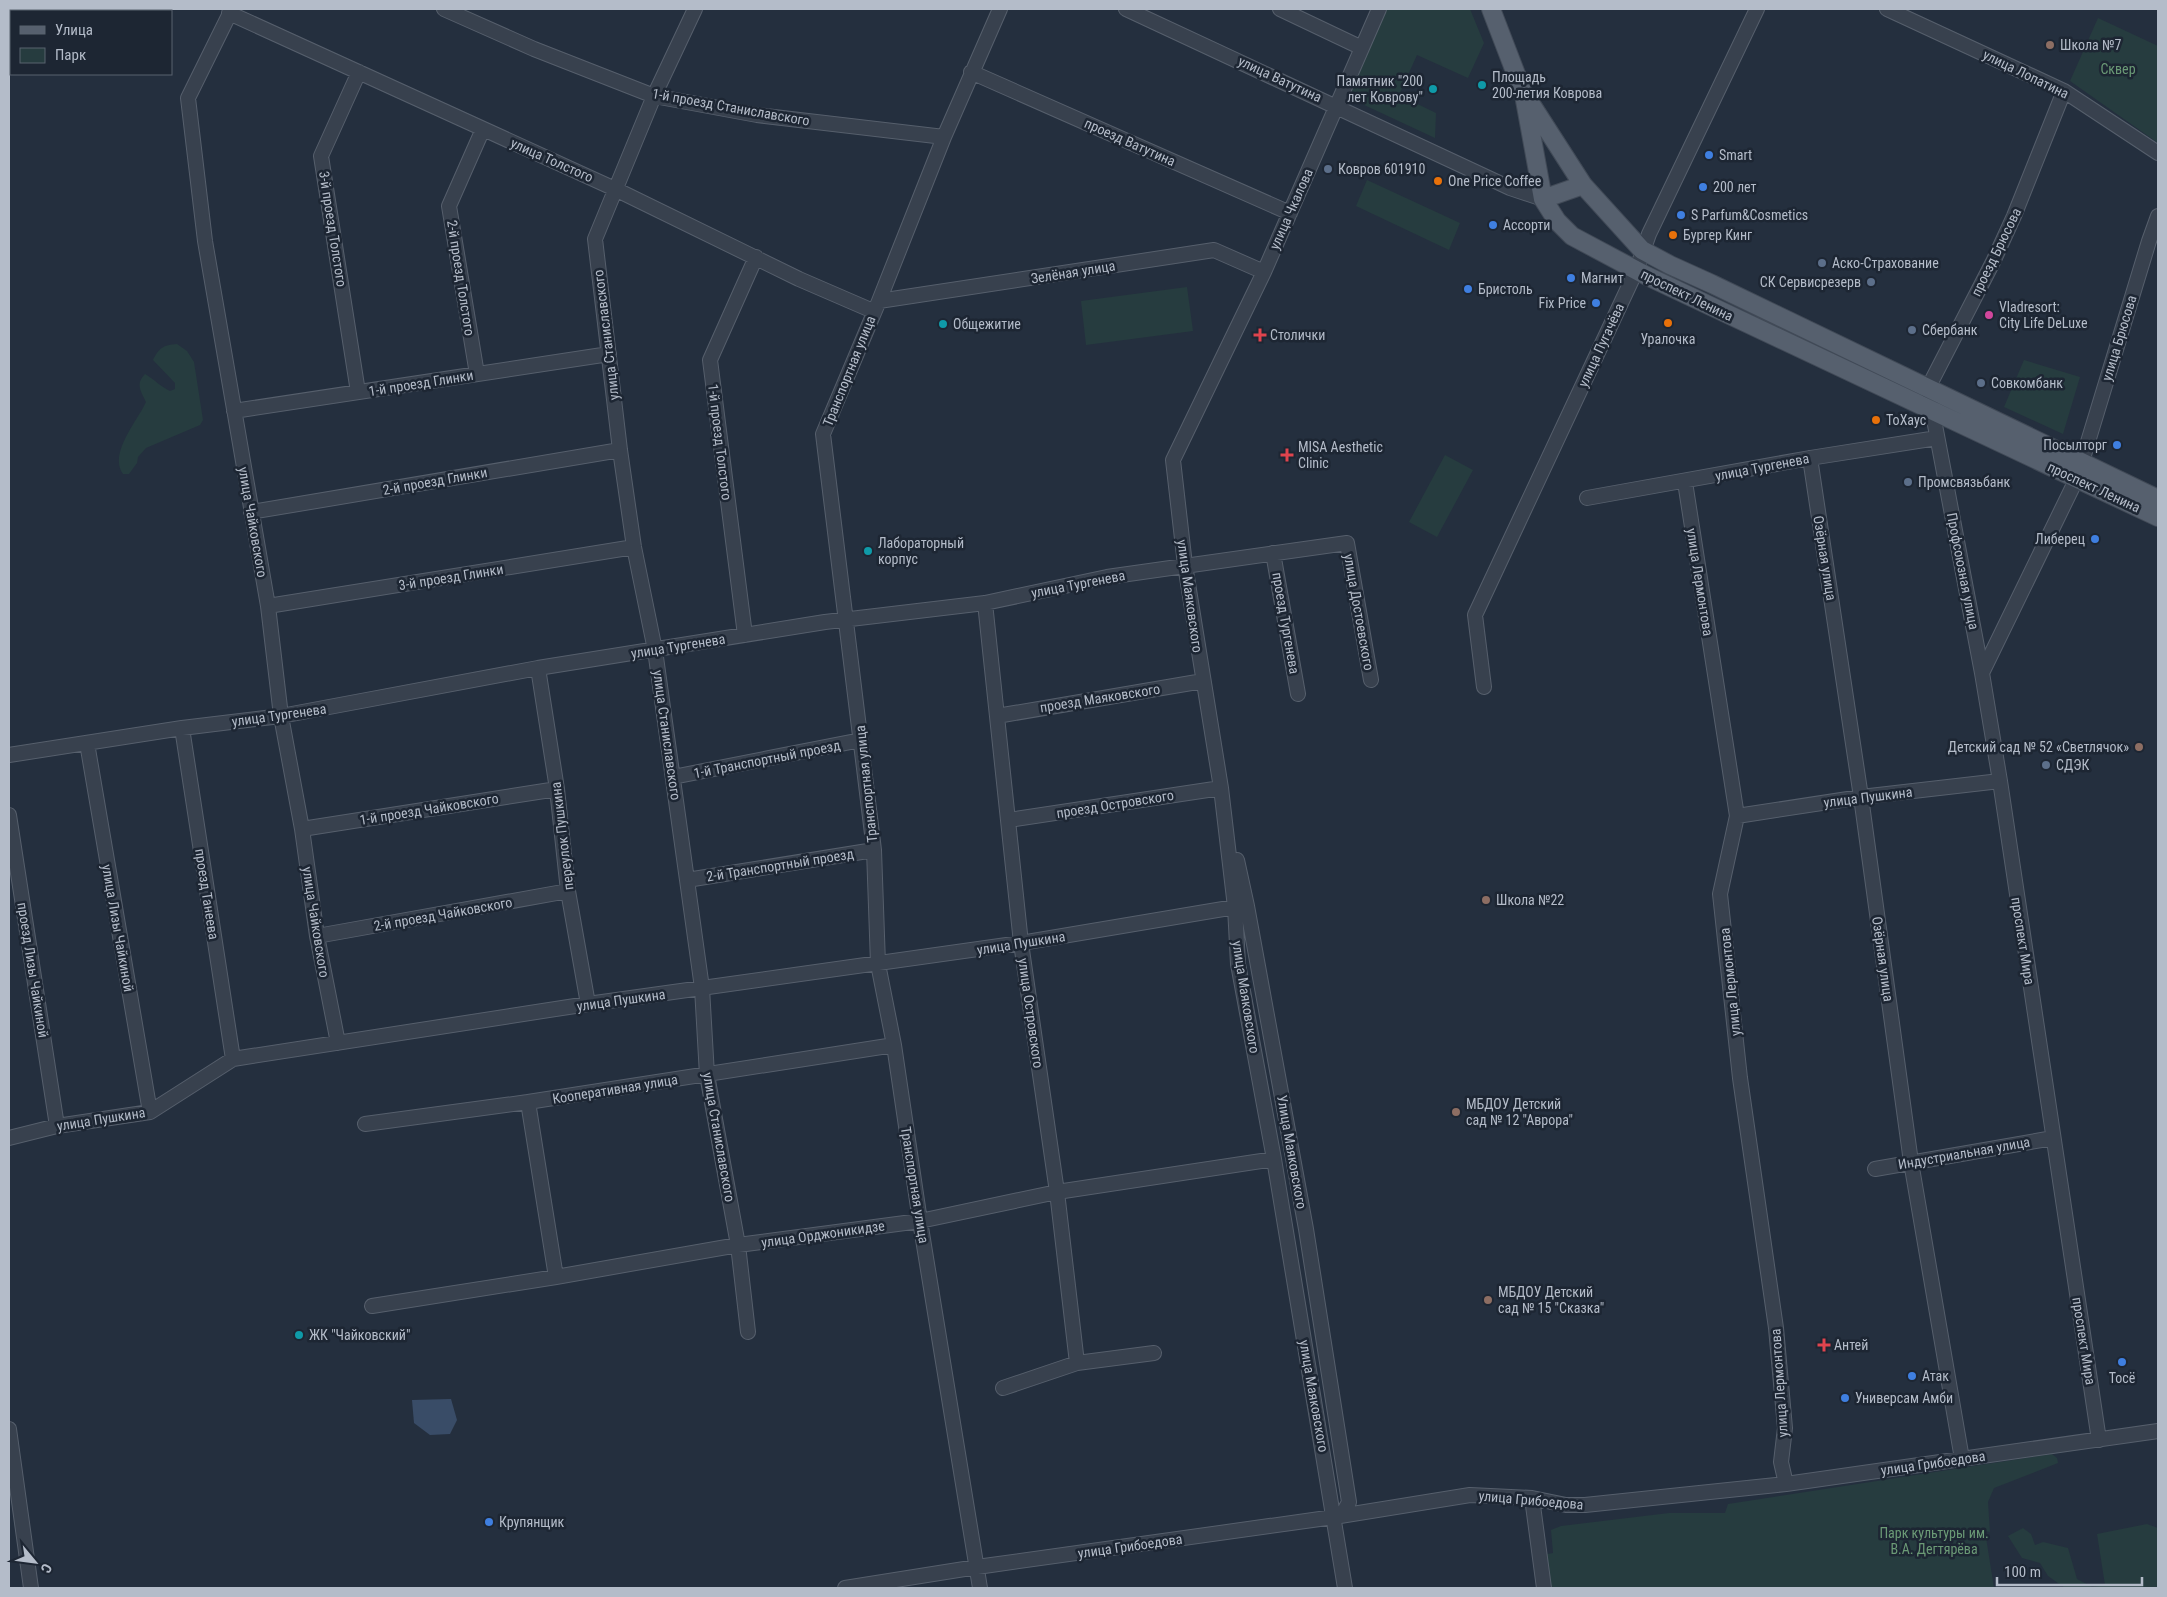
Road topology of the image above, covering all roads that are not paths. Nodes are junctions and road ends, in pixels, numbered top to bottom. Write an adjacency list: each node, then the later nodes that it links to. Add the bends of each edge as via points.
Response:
1 (444, 9): 16 (street, 1-й проезд Станиславского, via 534,49)
2 (696, 9): 16 (street, улица Станиславского)
3 (1000, 9): 13 (street, Транспортная улица)
4 (1126, 9): 17 (street, улица Ватутина)
5 (1280, 9): 11 (street)
6 (1379, 9): 11 (street, улица Чкалова)
7 (1491, 9): 15 (main road)
8 (1757, 9): 27 (street, улица Пугачёва)
9 (1886, 9): 14 (street, улица Лопатина)
10 (230, 11): 12 (street, улица Толстого); 38 (street, улица Чайковского, via 188,98 205,241)
11 (1362, 48): 17 (street, улица Чкалова)
12 (359, 72): 18 (street, улица Толстого); 35 (street, 3-й проезд Толстого, via 322,156)
13 (971, 72): 19 (street, Транспортная улица); 24 (street, проезд Ватутина)
14 (2064, 90): 20 (street, улица Лопатина); 34 (street, проезд Брюсова, via 2014,216)
15 (1524, 95): 21 (main road, проспект Ленина); 23 (main road)
16 (654, 96): 19 (street, 1-й проезд Станиславского, via 757,114); 22 (street, улица Станиславского)
17 (1337, 106): 23 (street, улица Ватутина, via 1510,188); 24 (street, улица Чкалова)
18 (483, 129): 22 (street, улица Толстого); 33 (street, 2-й проезд Толстого, via 450,206)
19 (944, 137): 31 (street, Транспортная улица)
20 (2158, 153)
21 (1583, 186): 23 (main road); 27 (main road, проспект Ленина)
22 (615, 189): 28 (street, улица Толстого); 32 (street, улица Станиславского, via 595,239)
23 (1543, 198): 29 (main road, проспект Ленина, via 1572,236)
24 (1290, 213): 30 (street, улица Чкалова)
25 (2158, 216): 26 (street, улица Брюсова)
26 (2154, 242): 42 (street, улица Брюсова)
27 (1642, 250): 29 (street, улица Пугачёва); 34 (main road, проспект Ленина)
28 (756, 257): 31 (street, улица Толстого, via 799,279); 56 (street, 1-й проезд Толстого, via 710,360)
29 (1636, 271): 37 (main road, проспект Ленина); 62 (street, улица Пугачёва, via 1475,616)
30 (1264, 272): 31 (street, Зелёная улица, via 1214,250); 36 (street, улица Чкалова)
31 (876, 306): 55 (street, Транспортная улица, via 823,434)
32 (609, 354): 33 (street, 1-й проезд Глинки); 40 (street, улица Станиславского)
33 (477, 374): 35 (street, 1-й проезд Глинки)
34 (1928, 388): 37 (street); 42 (main road, проспект Ленина)
35 (358, 392): 38 (street, 1-й проезд Глинки)
36 (1199, 408): 52 (street, улица Маяковского, via 1173,460)
37 (1930, 410): 39 (street, Профсоюзная улица); 43 (main road, проспект Ленина)
38 (234, 411): 47 (street, улица Чайковского)
39 (1937, 438): 41 (street, улица Тургенева); 59 (street, Профсоюзная улица)
40 (620, 450): 47 (street, 2-й проезд Глинки); 50 (street, улица Станиславского)
41 (1810, 458): 44 (street, улица Тургенева); 74 (street, Озёрная улица)
42 (2081, 461): 43 (street); 46 (main road, проспект Ленина)
43 (2076, 478): 48 (main road, проспект Ленина); 59 (street)
44 (1684, 482): 45 (street, улица Тургенева); 76 (street, улица Лермонтова)
45 (1587, 498)
46 (2158, 499)
47 (251, 512): 54 (street, улица Чайковского)
48 (2158, 517)
49 (1347, 543): 51 (street, улица Тургенева); 60 (street, улица Достоевского)
50 (634, 547): 54 (street, 3-й проезд Глинки); 57 (street, улица Станиславского)
51 (1273, 553): 52 (street, улица Тургенева); 63 (street, проезд Тургенева)
52 (1185, 565): 53 (street, улица Тургенева, via 1107,577); 61 (street, улица Маяковского)
53 (985, 603): 55 (street, улица Тургенева); 65 (street, улица Островского)
54 (268, 606): 64 (street, улица Чайковского)
55 (847, 620): 56 (street, улица Тургенева); 67 (street, Транспортная улица)
56 (745, 635): 57 (street, улица Тургенева)
57 (655, 650): 58 (street, улица Тургенева); 70 (street, улица Станиславского)
58 (538, 668): 64 (street, улица Тургенева); 73 (street, переулок Пушкина)
59 (1982, 673): 71 (street, проспект Мира)
60 (1371, 680)
61 (1203, 681): 65 (street, проезд Маяковского); 72 (street, улица Маяковского)
62 (1484, 687)
63 (1298, 694)
64 (281, 716): 66 (street, улица Тургенева); 78 (street, улица Чайковского)
65 (997, 716): 77 (street, улица Островского)
66 (182, 728): 68 (street, улица Тургенева); 90 (street, проезд Танеева)
67 (861, 740): 70 (street, 1-й Транспортный проезд); 79 (street, Транспортная улица)
68 (87, 743): 69 (street, улица Тургенева); 93 (street, улица Лизы Чайкиной)
69 (9, 755)
70 (672, 777): 80 (street, улица Станиславского)
71 (2000, 781): 74 (street, улица Пушкина); 97 (street, проспект Мира)
72 (1220, 788): 77 (street, проезд Островского); 82 (street, Улица Маяковского)
73 (557, 789): 78 (street, 1-й проезд Чайковского); 81 (street, переулок Пушкина)
74 (1861, 797): 76 (street, улица Пушкина); 99 (street, Озёрная улица)
75 (9, 815): 95 (street, проезд Лизы Чайкиной)
76 (1737, 816): 114 (street, улица Лермонтова, via 1720,894 1740,1078 1776,1328 1785,1428 1782,1462)
77 (1009, 820): 84 (street, улица Островского)
78 (302, 829): 83 (street, улица Чайковского)
79 (874, 850): 80 (street, 2-й Транспортный проезд); 85 (street, Транспортная улица)
80 (688, 880): 86 (street, улица Станиславского)
81 (568, 891): 83 (street, 2-й проезд Чайковского); 87 (street, переулок Пушкина)
82 (1241, 906): 84 (street, улица Пушкина); 98 (street, улица Маяковского, via 1238,964); 116 (street, Улица Маяковского, via 1306,1229 1349,1502)
83 (318, 936): 88 (street, улица Чайковского)
84 (1021, 943): 85 (street, улица Пушкина); 101 (street, улица Островского)
85 (878, 964): 86 (street, улица Пушкина); 89 (street, Транспортная улица)
86 (702, 988): 87 (street, улица Пушкина); 91 (street, улица Станиславского)
87 (588, 1004): 88 (street, улица Пушкина)
88 (338, 1043): 90 (street, улица Пушкина)
89 (894, 1046): 91 (street, Кооперативная улица); 102 (street, Транспортная улица)
90 (233, 1060): 93 (street, улица Пушкина)
91 (707, 1075): 92 (street, Кооперативная улица); 103 (street, улица Станиславского)
92 (528, 1102): 94 (street, Кооперативная улица); 104 (street)
93 (150, 1112): 95 (street, улица Пушкина)
94 (365, 1124)
95 (57, 1126): 96 (street, улица Пушкина)
96 (9, 1138)
97 (2053, 1138): 99 (street, Индустриальная улица); 112 (street, проспект Мира)
98 (1274, 1159): 101 (street, улица Орджоникидзе); 116 (street, улица Маяковского)
99 (1911, 1162): 100 (street, Индустриальная улица); 113 (street, Озёрная улица)
100 (1875, 1168)
101 (1057, 1192): 102 (street, улица Орджоникидзе); 108 (street, улица Островского)
102 (920, 1221): 103 (street, улица Орджоникидзе); 117 (street, Транспортная улица)
103 (738, 1245): 104 (street, улица Орджоникидзе); 106 (street, улица Станиславского)
104 (556, 1277): 105 (street, улица Орджоникидзе)
105 (372, 1306)
106 (748, 1332)
107 (1154, 1353): 108 (street)
108 (1076, 1363): 109 (street)
109 (1003, 1388)
110 (9, 1429): 118 (street)
111 (2158, 1431): 112 (street, улица Грибоедова)
112 (2099, 1440): 113 (street, улица Грибоедова)
113 (1962, 1459): 114 (street, улица Грибоедова)
114 (1786, 1484): 115 (street, улица Грибоедова, via 1584,1506)
115 (1532, 1498): 116 (street, улица Грибоедова, via 1470,1495); 122 (street)
116 (1338, 1516): 117 (street, улица Грибоедова); 121 (street, улица Маяковского)
117 (977, 1567): 119 (street, улица Грибоедова); 120 (street, Транспортная улица)
118 (31, 1588)
119 (845, 1588)
120 (980, 1588)
121 (1344, 1588)
122 (1544, 1588)

